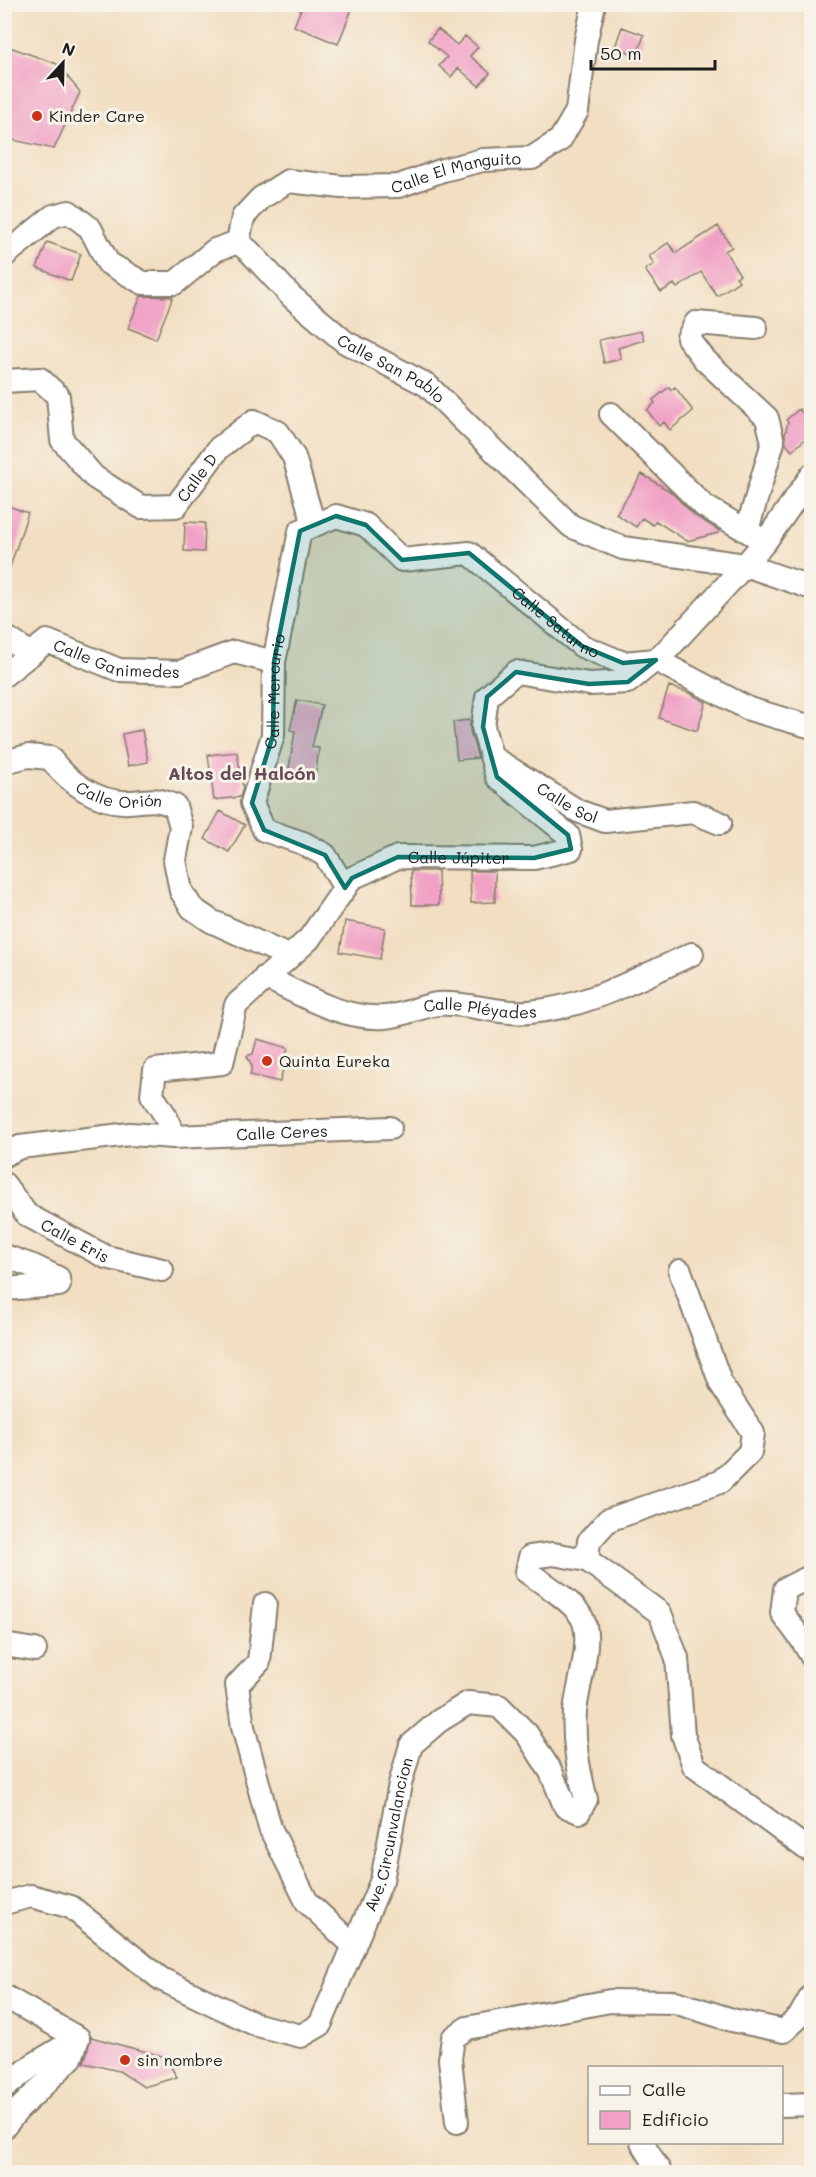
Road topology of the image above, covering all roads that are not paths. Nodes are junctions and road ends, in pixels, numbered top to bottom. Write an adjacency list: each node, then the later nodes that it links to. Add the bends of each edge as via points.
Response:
1 (594, 4): 2 (street, Calle El Manguito, via 577,111 560,140 532,158 483,160 399,186 342,187 288,181 261,198 243,217)
2 (238, 242): 3 (street, via 214,250 175,283 143,283 108,264 90,228 69,212 53,216); 11 (street, Calle San Pablo, via 292,297 345,342 427,385 572,526 622,548)
3 (4, 256)
4 (756, 328): 9 (street, via 696,323 688,338 705,360 767,418 773,442)
5 (4, 381): 8 (street, Calle D, via 40,378 58,396 62,440 94,477 141,507 176,506 219,448 254,421 278,432 294,457)
6 (611, 414): 9 (street, via 704,506)
7 (812, 475): 10 (street, Calle Júpiter)
8 (314, 525): 15 (street, Calle Saturno, via 336,516 366,525 402,560 470,553 582,646 623,663); 16 (street, Calle Mercurio, via 300,531)
9 (747, 530): 10 (street)
10 (765, 542): 11 (street, Calle Júpiter)
11 (745, 565): 12 (street, Calle San Pablo); 15 (street, Calle Júpiter)
12 (812, 588)
13 (4, 636): 14 (street)
14 (31, 654): 16 (street, Calle Ganimedes, via 48,640 119,669 180,672 234,652); 17 (street, Calle Ganimedes)
15 (656, 660): 18 (street, via 748,709); 20 (street, Calle Júpiter, via 628,682 589,684 516,672 487,697 483,727)
16 (274, 662): 24 (street, Calle Mercurio, via 273,735 252,803 264,830 325,855)
17 (4, 675)
18 (812, 727)
19 (28, 756): 21 (street); 22 (street); 26 (street, Calle Orión, via 50,758 60,772 100,799 158,799 175,806 180,827 175,860 182,891 192,909)
20 (491, 757): 23 (street, Calle Sol, via 578,811 604,821 693,812); 24 (street, Calle Júpiter, via 497,777 568,835 571,849 534,858 398,857 352,878)
21 (4, 762)
22 (4, 775)
23 (720, 823)
24 (345, 888): 26 (street, Calle Júpiter, via 309,939)
25 (692, 954): 27 (street, Calle Pléyades, via 598,995 556,1009 526,1012 438,1004 387,1017 362,1016 327,1007)
26 (288, 956): 27 (street, Calle Júpiter)
27 (265, 977): 29 (street, Calle Júpiter, via 236,1005 222,1063 155,1070 152,1095)
28 (390, 1128): 29 (street, Calle Ceres)
29 (174, 1137): 30 (street, via 130,1134)
30 (12, 1151): 31 (street)
31 (4, 1169)
32 (4, 1184): 34 (street, Calle Eris, via 27,1215 106,1257)
33 (4, 1256): 36 (street, via 58,1278 59,1285)
34 (162, 1270)
35 (680, 1271): 37 (street, via 721,1384 753,1433 750,1452 720,1482 608,1520 589,1541)
36 (4, 1289)
37 (586, 1560): 43 (street, Ave.Circunvalancion, via 660,1613 677,1658 682,1735 694,1766); 45 (street, Ave.Circunvalancion, via 553,1554 530,1557 527,1572 557,1592 582,1617 587,1645 575,1712 579,1773 586,1799 579,1812 565,1806 551,1773 527,1734 499,1706 468,1703 411,1745 382,1880)
38 (812, 1576): 42 (street, via 785,1590 782,1613)
39 (265, 1604): 45 (street, via 259,1662 237,1685 243,1727 270,1828 307,1902)
40 (4, 1645): 41 (street)
41 (35, 1650)
42 (812, 1657)
43 (812, 1849)
44 (4, 1903): 45 (street, Ave.Circunvalancion, via 31,1896 71,1907 161,1979 257,2025 300,2036 320,2025)
45 (354, 1946)
46 (812, 1995): 52 (street, via 800,2016 784,2031 675,2002 610,2001 467,2028 453,2038 450,2059)
47 (4, 1996): 48 (street)
48 (78, 2037): 49 (street); 53 (street, via 71,2058)
49 (4, 2088)
50 (812, 2104): 51 (street)
51 (783, 2105)
52 (457, 2122)
53 (4, 2127)
54 (643, 2144): 55 (street)
55 (660, 2172)

